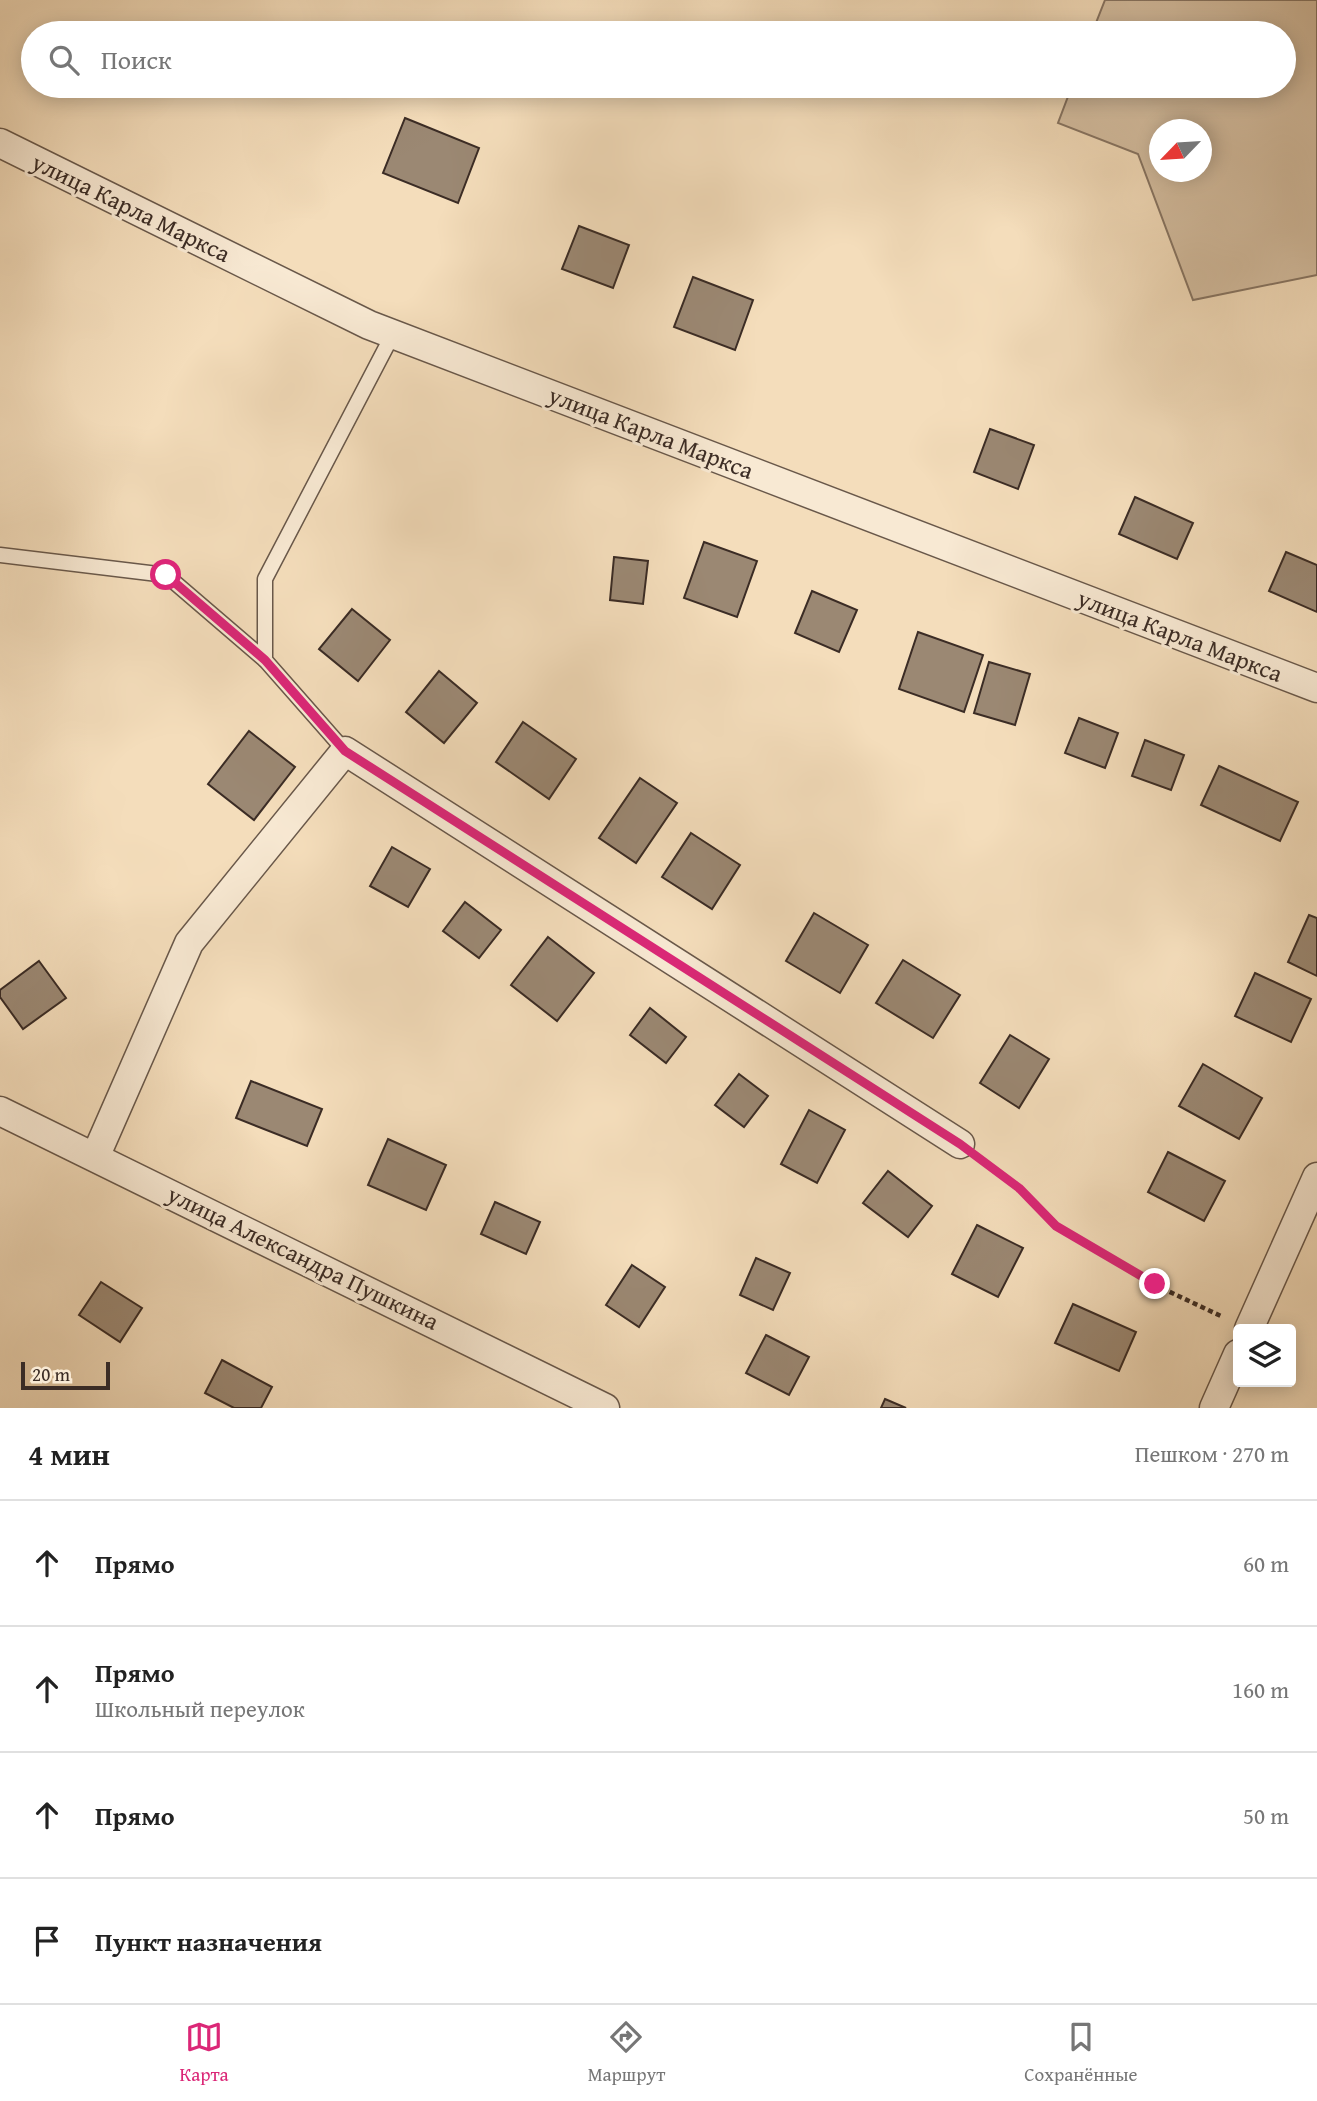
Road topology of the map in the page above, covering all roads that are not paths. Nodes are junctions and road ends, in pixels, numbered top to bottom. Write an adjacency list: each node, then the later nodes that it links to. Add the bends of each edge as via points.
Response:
1 (0, 143): 2 (street, улица Карла Маркса)
2 (393, 334): 4 (lane, via 265,579); 5 (street, улица Карла Маркса)
3 (0, 555): 4 (lane, via 166,575)
4 (265, 660): 6 (lane)
5 (1317, 688)
6 (345, 751): 8 (street); 9 (street, via 189,943)
7 (0, 1111): 9 (street, улица Александра Пушкина)
8 (960, 1144)
9 (96, 1155): 13 (street, улица Александра Пушкина)
10 (1317, 1177): 11 (street)
11 (1251, 1324)
12 (1233, 1365): 14 (street)
13 (605, 1408)
14 (1214, 1408)

